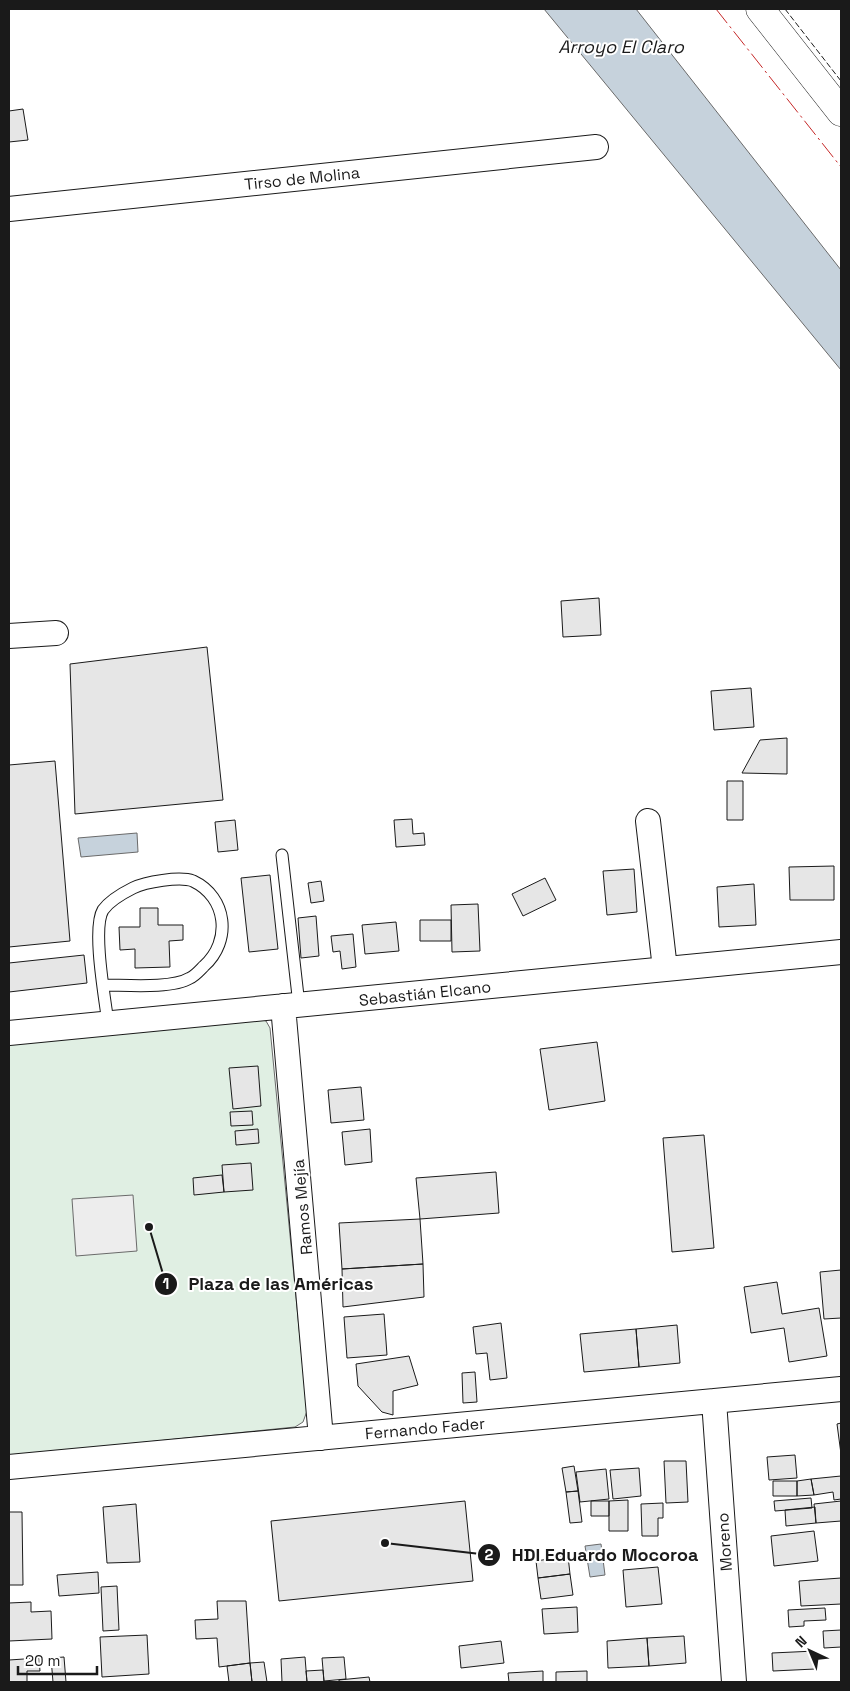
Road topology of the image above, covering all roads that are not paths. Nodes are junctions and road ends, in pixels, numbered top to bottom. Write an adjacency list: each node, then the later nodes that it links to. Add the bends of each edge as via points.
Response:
1 (760, 9): 2 (street)
2 (841, 112)
3 (596, 147): 4 (street, Tirso de Molina)
4 (9, 209)
5 (56, 633): 6 (street)
6 (9, 636)
7 (648, 821): 10 (street)
8 (282, 856): 12 (lane)
9 (841, 952): 10 (street, Sebastián Elcano)
10 (665, 969): 12 (street, Sebastián Elcano)
11 (104, 985): 11 (lane, via 98,930 103,911 120,894 142,884 165,880 191,880 208,891 220,908 223,925 220,943 197,973 190,979 168,984); 13 (lane)
12 (291, 1006): 13 (street, Sebastián Elcano); 17 (street, Ramos Mejía)
13 (108, 1023): 14 (street, Sebastián Elcano)
14 (9, 1033)
15 (841, 1389): 16 (street, Fernando Fader)
16 (714, 1401): 17 (street, Fernando Fader); 19 (street, Moreno)
17 (321, 1438): 18 (street, Fernando Fader)
18 (9, 1467)
19 (734, 1682)

